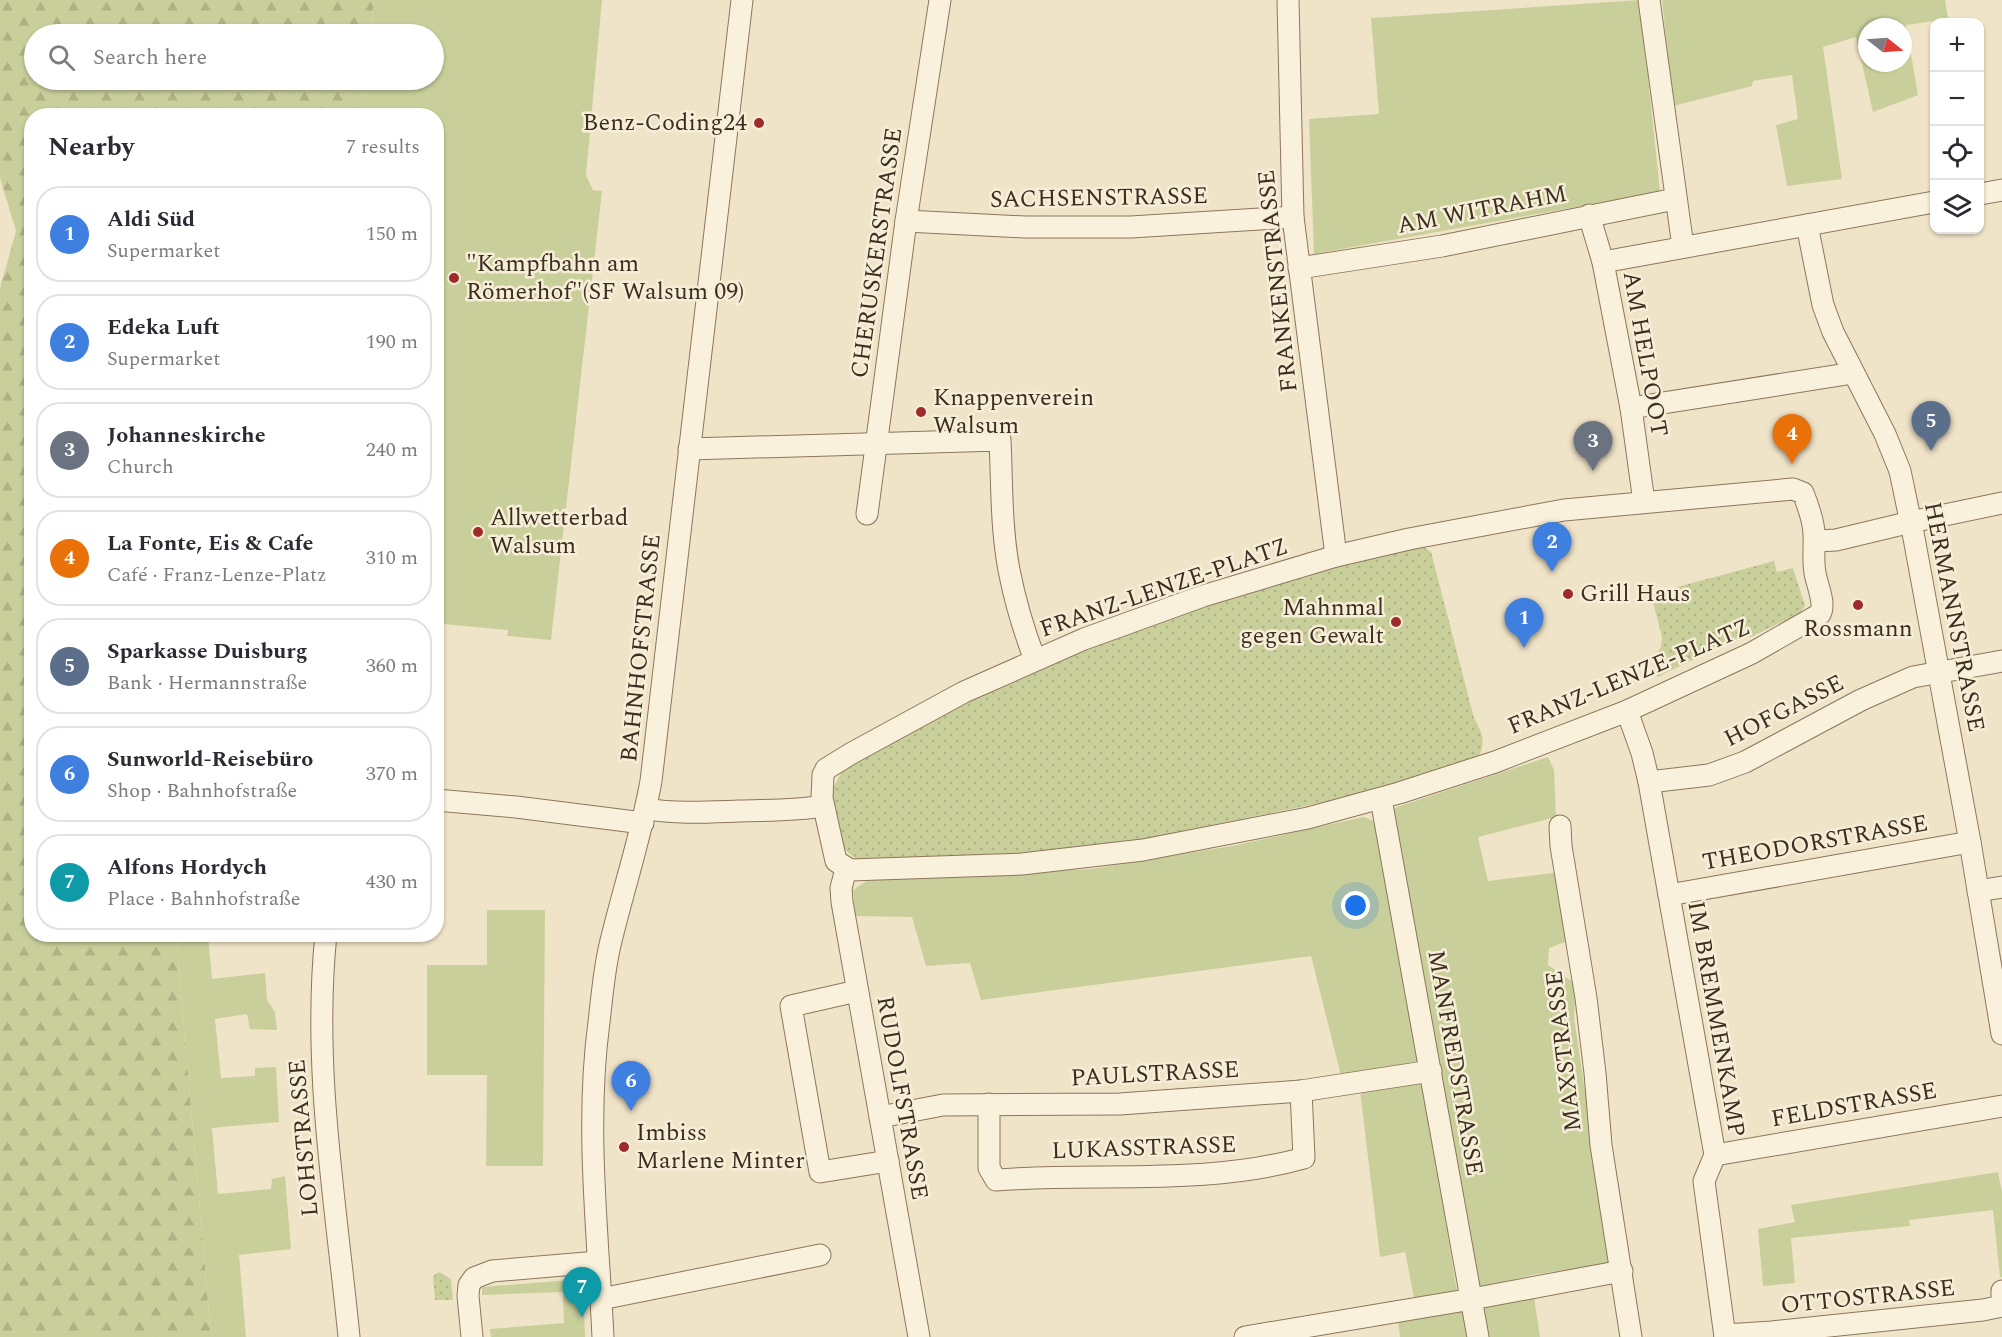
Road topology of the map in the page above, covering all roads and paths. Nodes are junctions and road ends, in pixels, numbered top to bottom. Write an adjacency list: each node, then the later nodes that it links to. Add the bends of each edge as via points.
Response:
1 (742, 0): 19 (street, BAHNHOFSTRASSE)
2 (940, 0): 11 (street, CHERUSKERSTRASSE)
3 (1288, 0): 10 (street, FRANKENSTRASSE)
4 (1649, 0): 7 (street)
5 (2002, 190): 6 (street)
6 (1984, 193)
7 (1675, 199): 9 (street, AM WITRAHM); 13 (street)
8 (1930, 203): 12 (street)
9 (1589, 215): 14 (street, AM HELPOOT); 15 (street, AM WITRAHM, via 1442,246)
10 (1293, 217): 11 (street, SACHSENSTRASSE, via 1131,227); 15 (street, FRANKENSTRASSE)
11 (906, 221): 18 (street, CHERUSKERSTRASSE)
12 (1807, 225): 13 (street); 16 (street, HERMANNSTRASSE, via 1823,305)
13 (1683, 247): 14 (street)
14 (1603, 262): 17 (street, AM HELPOOT)
15 (1299, 268): 25 (street, FRANKENSTRASSE)
16 (1853, 373): 17 (street); 23 (street, HERMANNSTRASSE, via 1900,471)
17 (1631, 408): 20 (street, AM HELPOOT)
18 (876, 444): 19 (street); 22 (street, CHERUSKERSTRASSE); 26 (street, via 1000,440 1008,569)
19 (689, 449): 34 (street, BAHNHOFSTRASSE)
20 (1644, 502): 24 (street, FRANZ-LENZE-PLATZ, via 1799,490 1808,506); 25 (street, FRANZ-LENZE-PLATZ, via 1564,510)
21 (2002, 503): 23 (street)
22 (867, 514)
23 (1911, 522): 24 (street); 28 (street, HERMANNSTRASSE)
24 (1816, 541): 29 (street, FRANZ-LENZE-PLATZ, via 1813,560 1823,608 1820,615 1752,653)
25 (1336, 556): 26 (street, FRANZ-LENZE-PLATZ, via 1203,596)
26 (1035, 660): 33 (street, FRANZ-LENZE-PLATZ, via 964,692 826,769)
27 (2002, 662): 28 (street, HOFGASSE)
28 (1938, 673): 30 (street, HOFGASSE, via 1913,677 1861,700 1718,772); 36 (street, HERMANNSTRASSE)
29 (1627, 711): 30 (street, IM BREMMENKAMP); 31 (street, FRANZ-LENZE-PLATZ, via 1495,762)
30 (1649, 782): 40 (street, IM BREMMENKAMP)
31 (1381, 799): 37 (street, FRANZ-LENZE-PLATZ, via 1308,818 1143,850 1022,864); 44 (street, MANFREDSTRASSE)
32 (444, 801): 34 (street)
33 (823, 806): 34 (street); 37 (street, FRANZ-LENZE-PLATZ, via 836,861)
34 (645, 816): 52 (street, BAHNHOFSTRASSE, via 610,947 598,1025 594,1090)
35 (1560, 826): 53 (street, MAXSTRASSE, via 1589,1020 1601,1145)
36 (1970, 842): 39 (street, HERMANNSTRASSE); 40 (street, THEODORSTRASSE)
37 (846, 869): 42 (street, RUDOLFSTRASSE, via 841,888)
38 (2002, 887): 39 (street)
39 (1978, 891): 43 (street, HERMANNSTRASSE)
40 (1669, 895): 49 (street, IM BREMMENKAMP)
41 (325, 942): 59 (street, LOHSTRASSE, via 322,1081)
42 (857, 991): 48 (street, RUDOLFSTRASSE); 50 (street, via 791,1006 820,1172)
43 (2002, 1034)
44 (1431, 1071): 45 (street, PAULSTRASSE); 56 (street, MANFREDSTRASSE)
45 (1301, 1091): 46 (street, PAULSTRASSE, via 1120,1104); 46 (street, LUKASSTRASSE, via 1304,1158 1214,1174 996,1180 989,1168)
46 (989, 1104): 48 (street, PAULSTRASSE, via 944,1106)
47 (2002, 1106): 49 (street, FELDSTRASSE)
48 (880, 1117): 50 (street, RUDOLFSTRASSE)
49 (1715, 1155): 58 (street, IM BREMMENKAMP, via 1704,1181)
50 (888, 1161): 62 (street, RUDOLFSTRASSE)
51 (820, 1255): 55 (street)
52 (598, 1262): 55 (street, BAHNHOFSTRASSE); 60 (street, via 492,1271 474,1278 468,1296)
53 (1622, 1270): 56 (street); 65 (street, MAXSTRASSE)
54 (2002, 1292): 57 (street, OTTOSTRASSE)
55 (601, 1299): 61 (street, BAHNHOFSTRASSE)
56 (1472, 1299): 63 (street); 64 (street, MANFREDSTRASSE)
57 (2002, 1307): 58 (street, OTTOSTRASSE)
58 (1725, 1336)
59 (349, 1337)
60 (472, 1337)
61 (603, 1337)
62 (918, 1337)
63 (1245, 1337)
64 (1478, 1337)
65 (1630, 1337)

